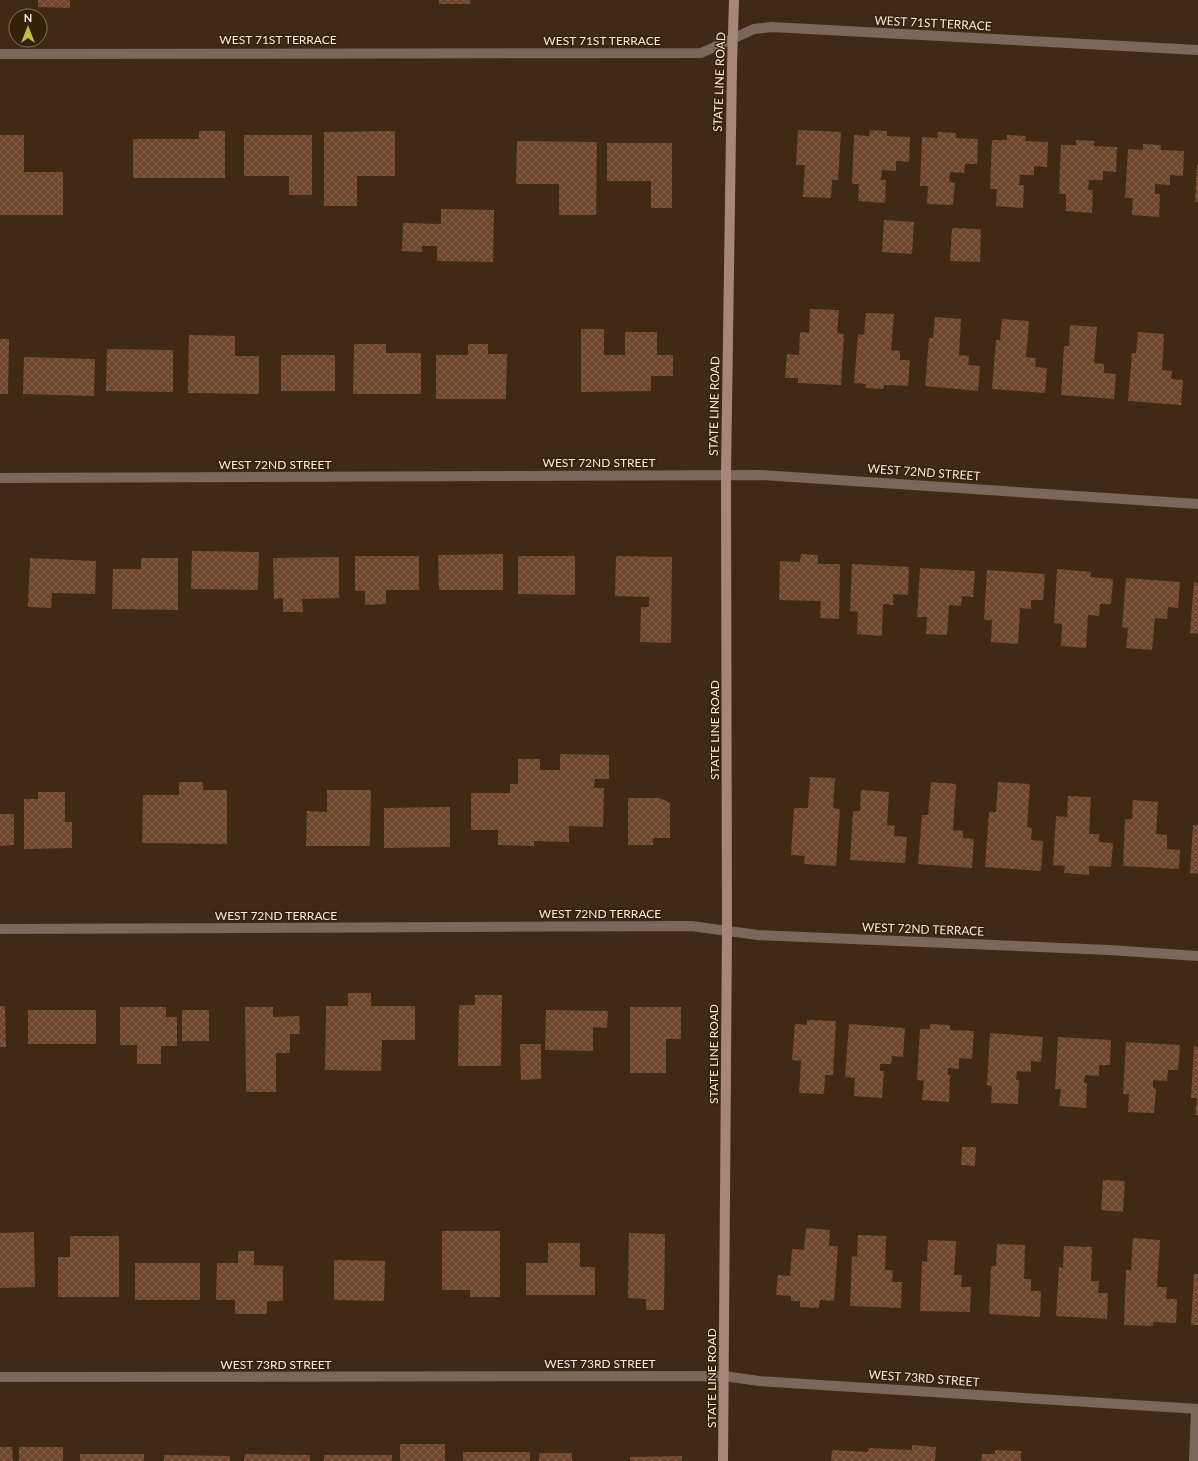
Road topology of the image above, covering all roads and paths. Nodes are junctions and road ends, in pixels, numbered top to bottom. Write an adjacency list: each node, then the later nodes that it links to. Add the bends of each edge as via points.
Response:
1 (734, 0): 2 (main road, STATE LINE ROAD)
2 (734, 38): 3 (street, WEST 71ST TERRACE, via 754,29 772,27); 4 (street, WEST 71ST TERRACE, via 701,53); 5 (main road, STATE LINE ROAD)
3 (1198, 50)
4 (0, 54)
5 (726, 474): 6 (street, WEST 72ND STREET); 7 (street, WEST 72ND STREET); 9 (main road, STATE LINE ROAD)
6 (0, 478)
7 (1198, 504)
8 (0, 929): 9 (street, WEST 72ND TERRACE, via 691,926)
9 (727, 931): 10 (street, WEST 72ND TERRACE, via 758,935); 11 (main road, STATE LINE ROAD)
10 (1198, 956)
11 (724, 1376): 12 (street, WEST 73RD STREET); 13 (street, WEST 73RD STREET, via 759,1381); 14 (main road, STATE LINE ROAD)
12 (0, 1377)
13 (1197, 1409): 15 (street)
14 (723, 1461)
15 (1194, 1461)

